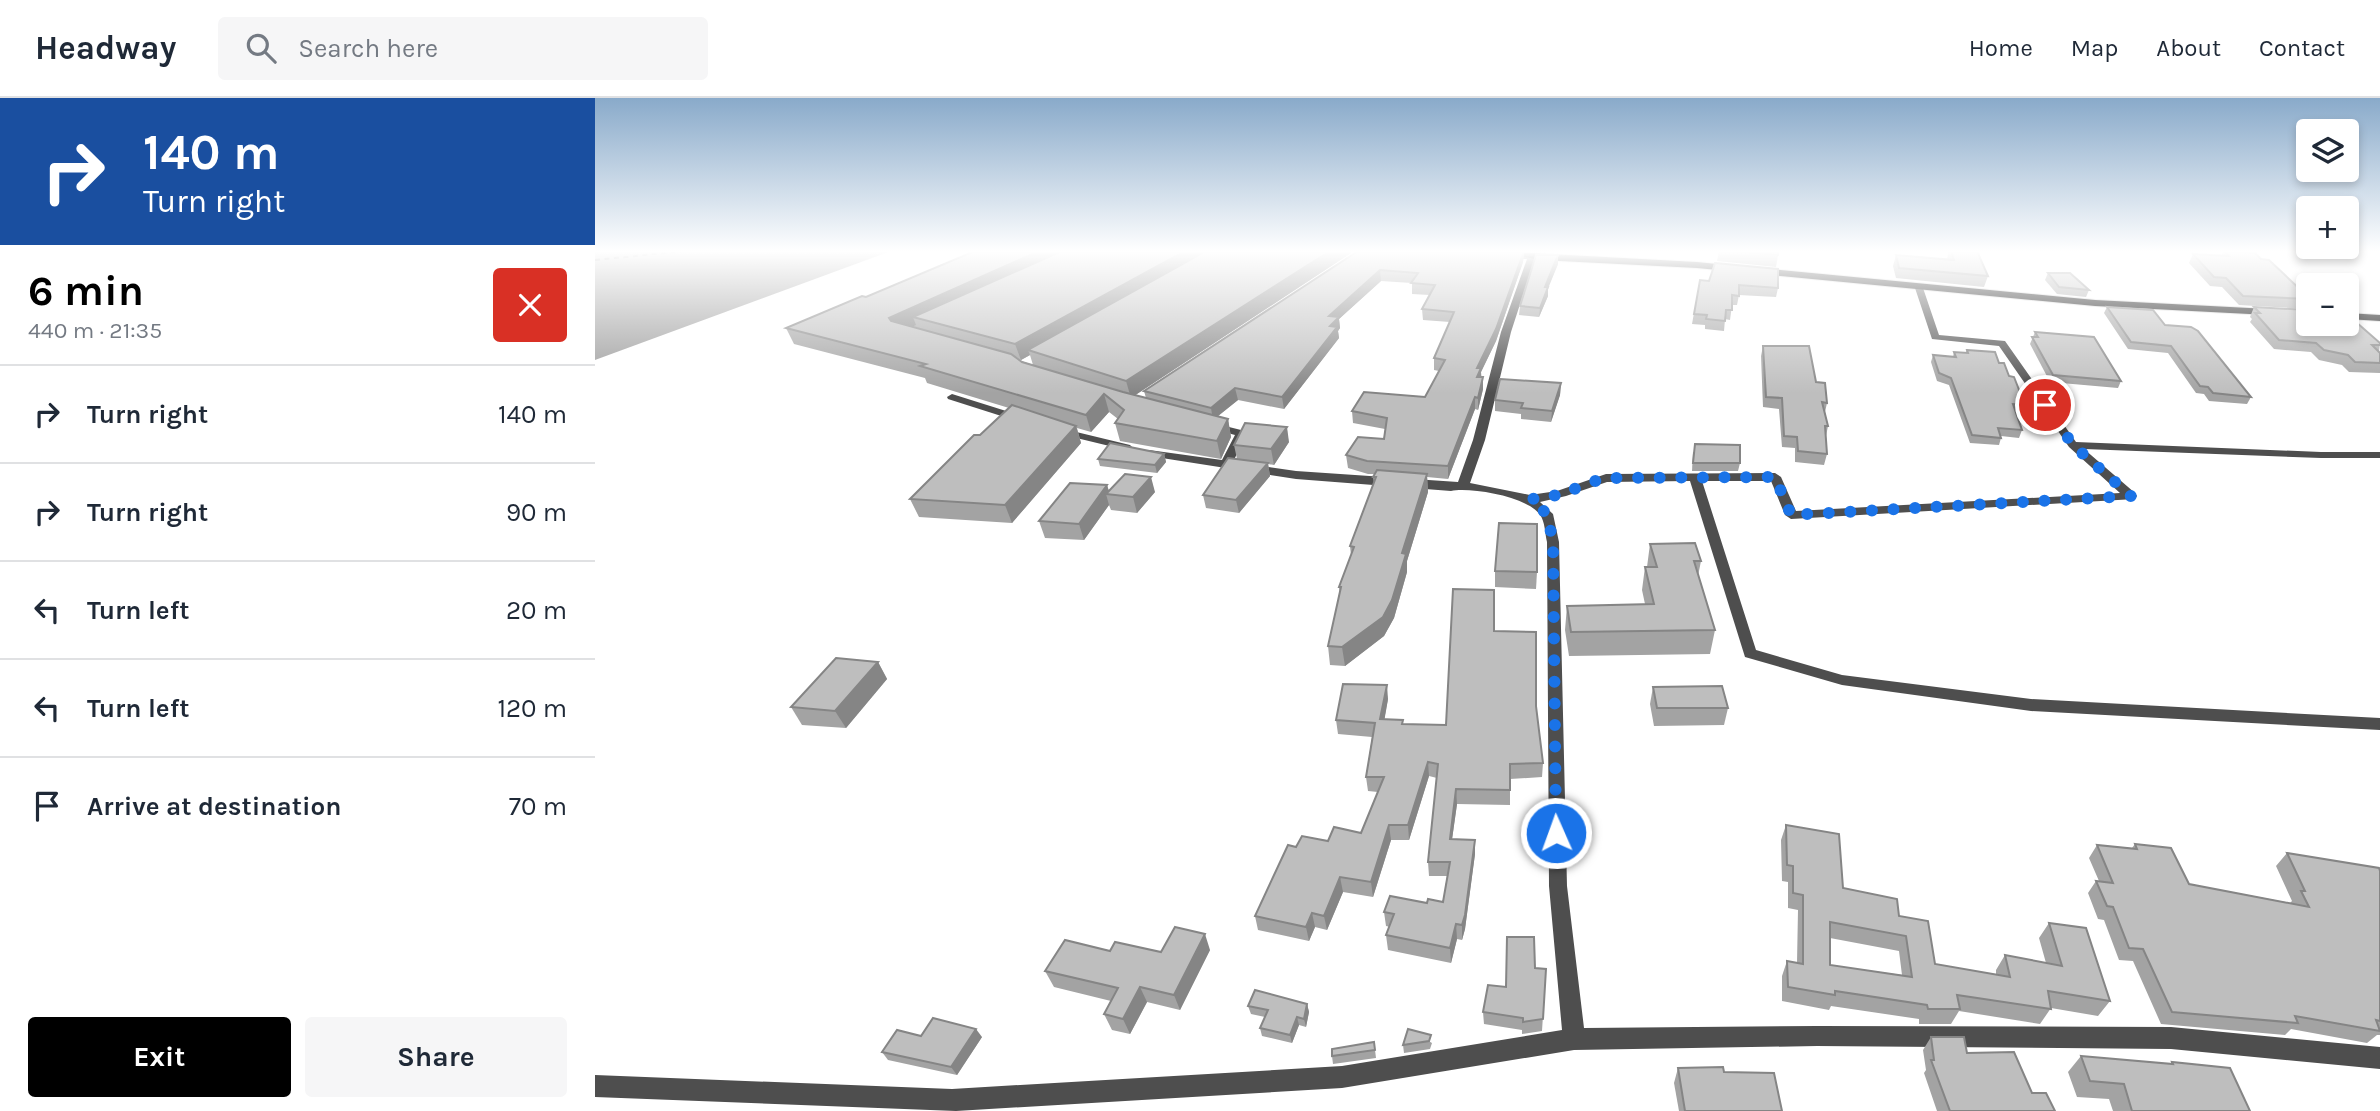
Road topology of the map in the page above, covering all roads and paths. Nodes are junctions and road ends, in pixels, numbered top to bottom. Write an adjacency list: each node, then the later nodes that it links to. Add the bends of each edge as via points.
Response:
1 (1517, 298): 15 (street)
2 (1922, 298): 11 (street, via 1934,337 2002,343)
3 (2040, 298): 4 (main road)
4 (2296, 313)
5 (2359, 317): 6 (main road)
6 (2380, 318)
7 (952, 397): 8 (street)
8 (1029, 421)
9 (1205, 424): 13 (street, via 1241,433)
10 (1055, 429): 13 (street, via 1172,458)
11 (2073, 445): 12 (street); 14 (street, via 2131,496 1791,515 1775,477)
12 (2380, 455)
13 (1226, 466): 15 (street)
14 (1695, 479): 16 (street, via 1606,478 1568,494); 17 (street, via 1750,653 1842,680 2031,705)
15 (1464, 485): 16 (street)
16 (1530, 499): 18 (street, via 1547,514 1553,542 1558,886)
17 (2380, 724)
18 (1574, 1039): 19 (street, via 2171,1038); 20 (street, via 1342,1077 952,1100)
19 (2380, 1058)
20 (595, 1086)

